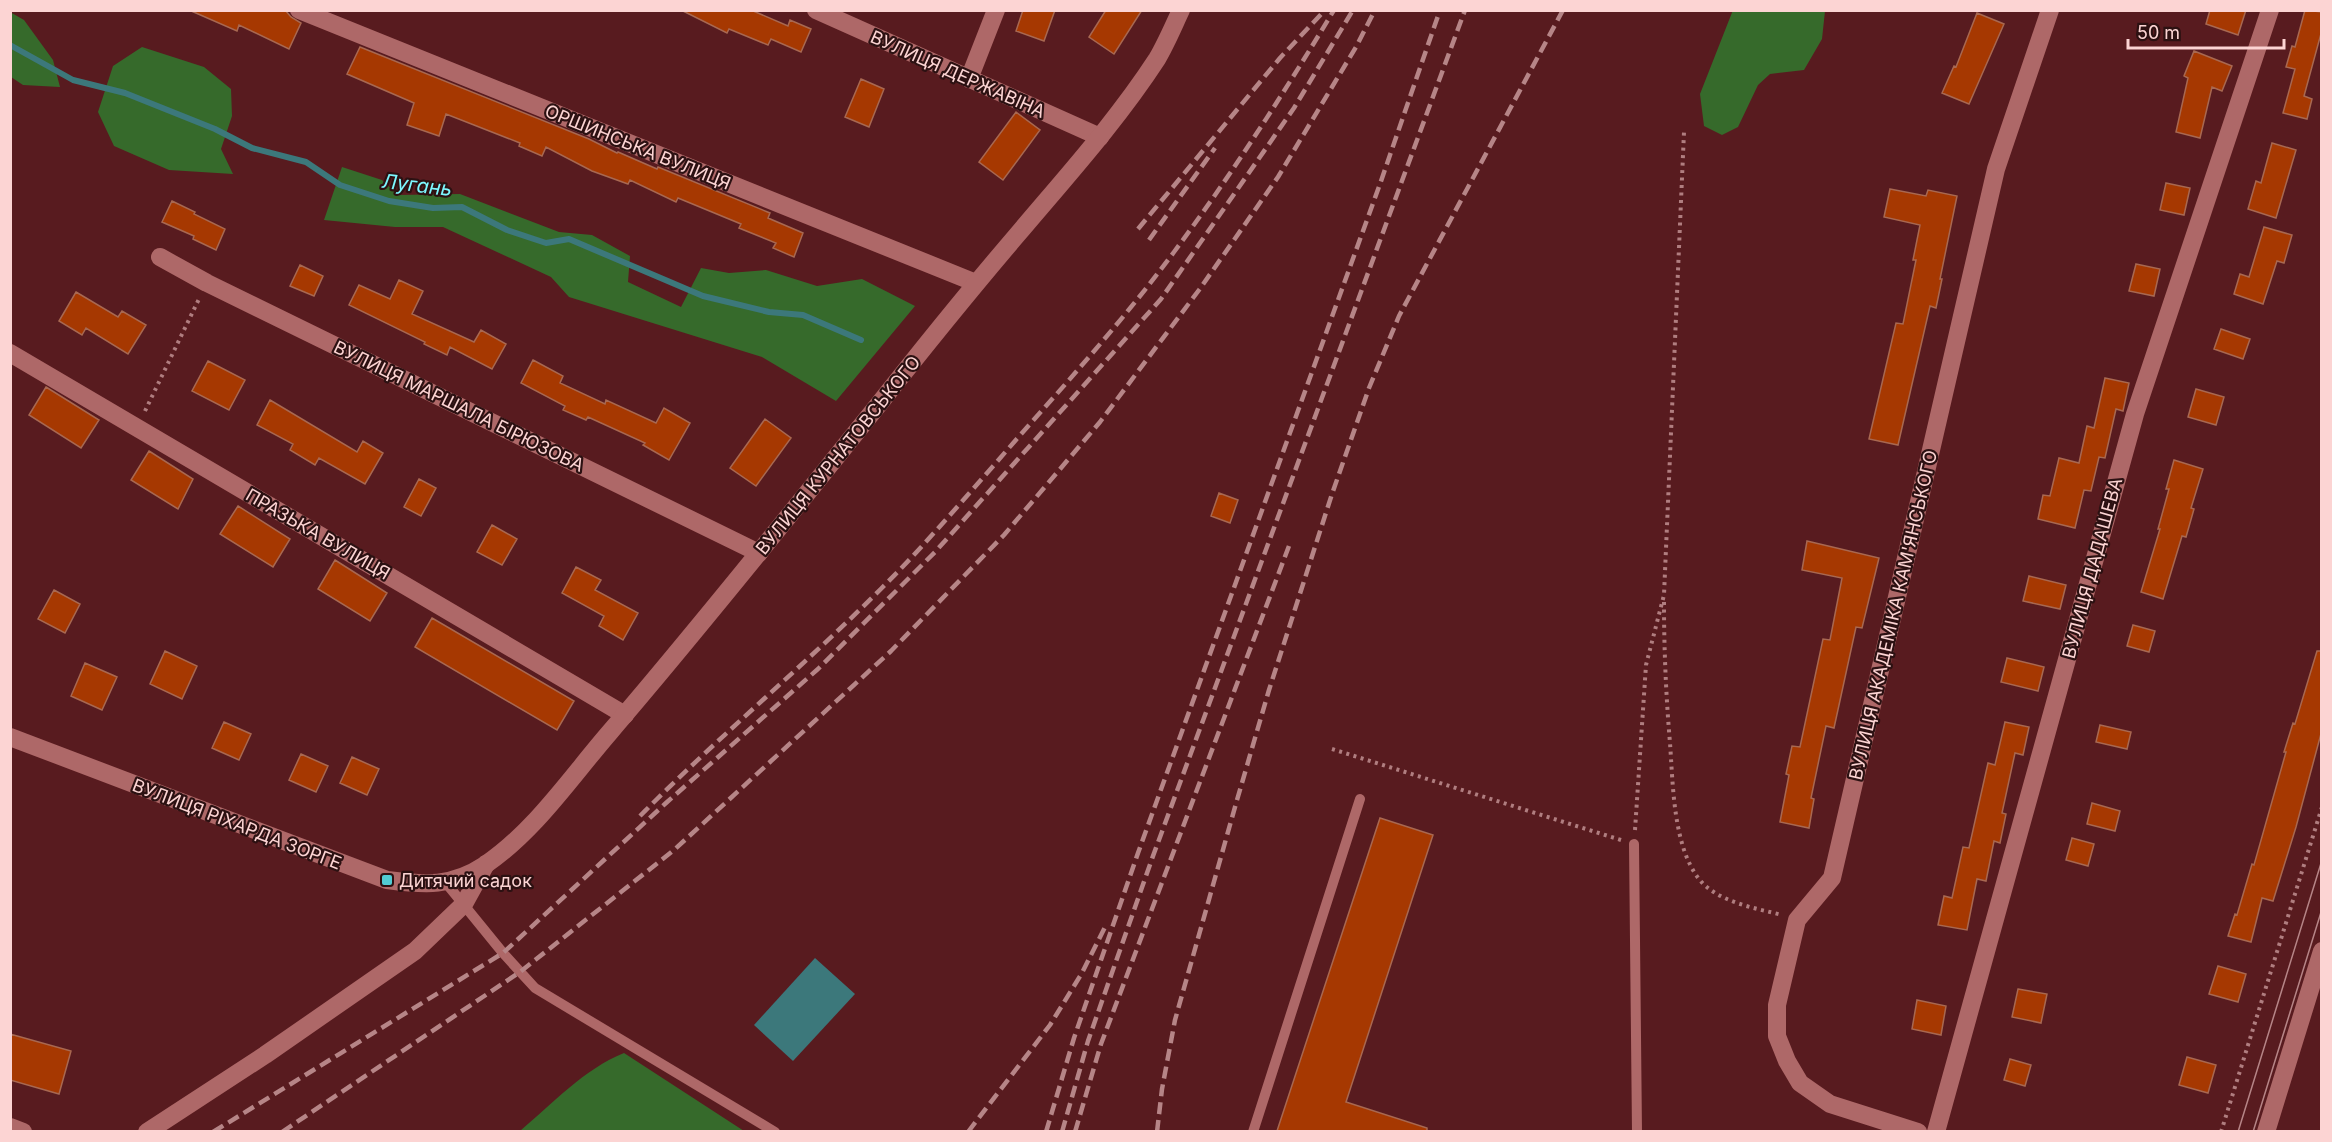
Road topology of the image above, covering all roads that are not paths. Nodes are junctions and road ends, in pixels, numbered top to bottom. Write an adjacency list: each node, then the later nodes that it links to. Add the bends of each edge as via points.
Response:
1 (300, 10): 10 (street, ОРШИНСЬКА ВУЛИЦЯ)
2 (816, 10): 7 (street, ВУЛИЦЯ ДЕРЖАВІНА)
3 (996, 10): 7 (street)
4 (1181, 10): 8 (street, ВУЛИЦЯ КУРНАТОВСЬКОГО, via 1158,58)
5 (2050, 10): 28 (street, ВУЛИЦЯ АКАДЕМІКА КАМ'ЯНСЬКОГО, via 1996,169 1832,878 1797,920 1777,1005 1777,1036 1800,1083 1830,1104)
6 (2270, 10): 29 (street, ВУЛИЦЯ ДАДАШЕВА, via 2135,414)
7 (969, 79): 8 (street, ВУЛИЦЯ ДЕРЖАВІНА)
8 (1100, 137): 10 (street, ВУЛИЦЯ КУРНАТОВСЬКОГО)
9 (160, 256): 12 (street, ВУЛИЦЯ МАРШАЛА БІРЮЗОВА, via 207,283)
10 (976, 283): 12 (street, ВУЛИЦЯ КУРНАТОВСЬКОГО)
11 (10, 353): 13 (street, ПРАЗЬКА ВУЛИЦЯ)
12 (759, 553): 13 (street, ВУЛИЦЯ КУРНАТОВСЬКОГО)
13 (625, 715): 17 (street, ВУЛИЦЯ КУРНАТОВСЬКОГО, via 531,824)
14 (16, 741): 19 (street, ВУЛИЦЯ РІХАРДА ЗОРГЕ, via 387,880 424,885)
15 (1360, 799): 26 (lane)
16 (1634, 844): 27 (lane)
17 (486, 864): 18 (street, ВУЛИЦЯ КУРНАТОВСЬКОГО); 20 (street)
18 (467, 876): 19 (street, ВУЛИЦЯ РІХАРДА ЗОРГЕ)
19 (446, 883): 20 (lane)
20 (464, 904): 24 (street, via 415,951); 25 (lane, via 535,988)
21 (2322, 951): 30 (street)
22 (10, 1127): 23 (street)
23 (23, 1131)
24 (147, 1131)
25 (775, 1131)
26 (1253, 1131)
27 (1637, 1131)
28 (1918, 1131)
29 (1936, 1131)
30 (2266, 1131)

